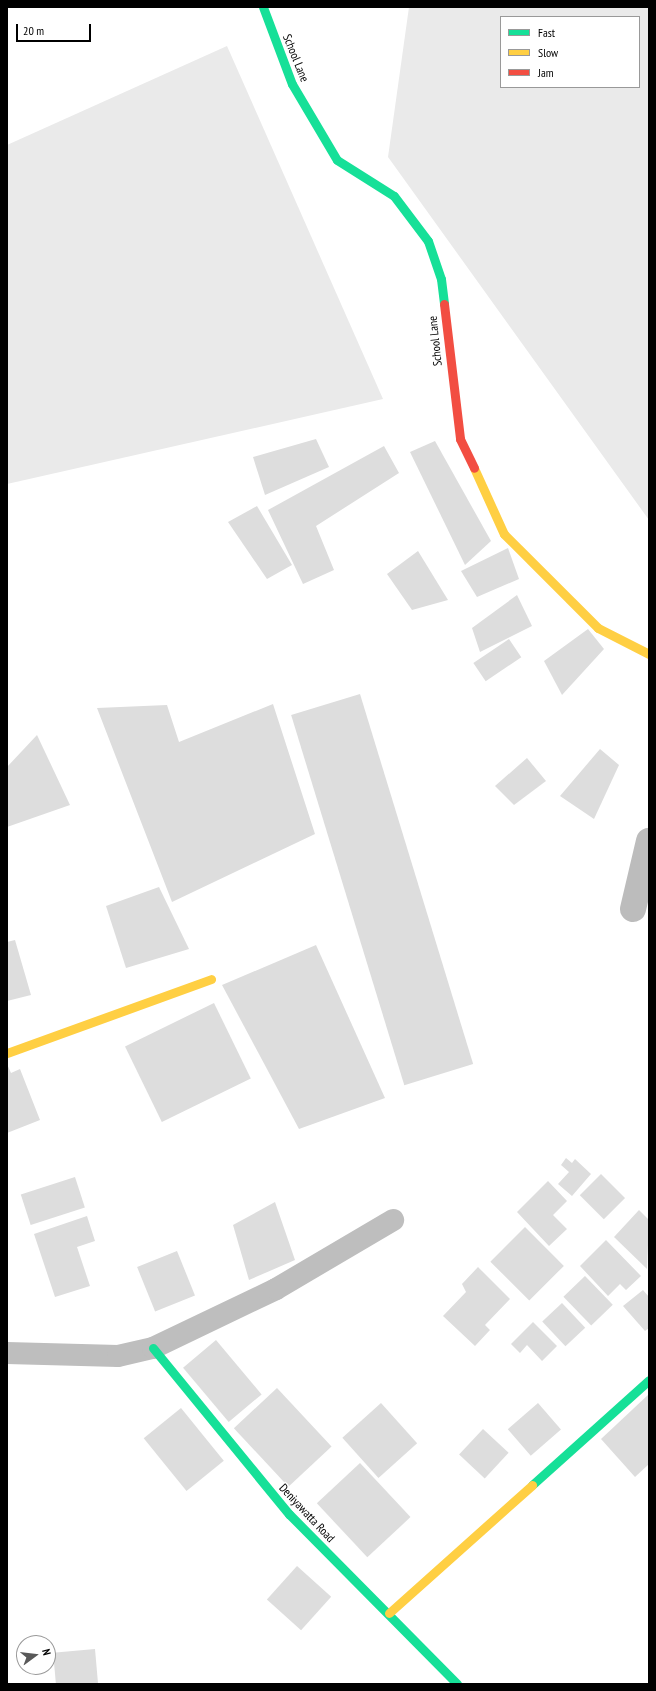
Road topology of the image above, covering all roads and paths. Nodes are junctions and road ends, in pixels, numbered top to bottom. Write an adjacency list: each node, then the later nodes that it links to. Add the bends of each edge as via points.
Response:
1 (263, 7): 2 (street, School Lane, via 292,84 337,160 394,196 428,241 441,279 460,439 504,534 598,628)
2 (649, 654)
3 (211, 979): 4 (street)
4 (7, 1053)
5 (393, 1220): 6 (street, via 276,1289)
6 (153, 1348): 7 (street, via 118,1356); 9 (street, Deniyawatta Road, via 289,1514)
7 (7, 1354)
8 (649, 1380): 9 (street)
9 (389, 1613): 10 (street, Deniyawatta Road)
10 (457, 1684)

